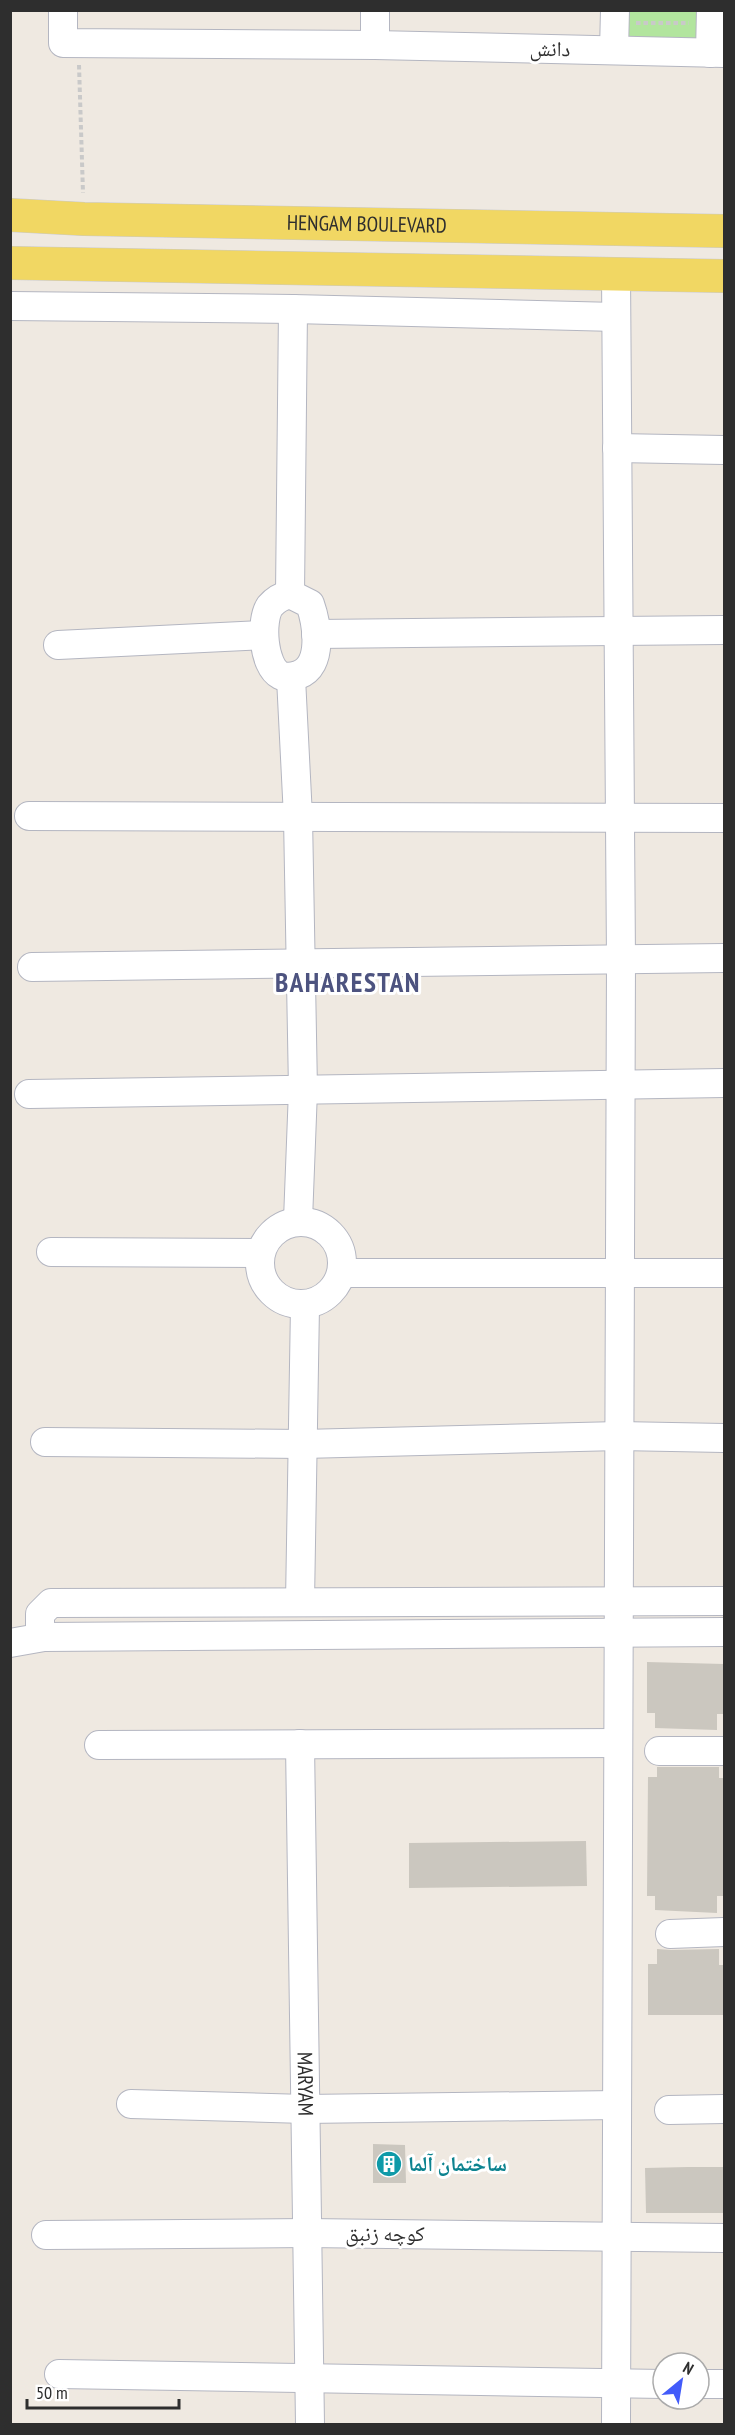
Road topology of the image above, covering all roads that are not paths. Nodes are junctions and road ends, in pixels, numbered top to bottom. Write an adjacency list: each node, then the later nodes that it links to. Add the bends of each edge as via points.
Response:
1 (63, 10): 5 (street, دانش, via 71,43)
2 (375, 10): 5 (street)
3 (710, 17): 6 (street)
4 (614, 28): 5 (street, دانش); 6 (street, دانش)
5 (375, 45)
6 (717, 53)
7 (10, 215): 8 (main road, HENGAM BOULEVARD)
8 (279, 222): 9 (main road, HENGAM BOULEVARD); 11 (main road)
9 (724, 231)
10 (10, 263): 11 (main road)
11 (282, 268): 12 (main road)
12 (616, 274): 13 (main road); 16 (street)
13 (724, 276)
14 (10, 306): 15 (street)
15 (293, 309): 16 (street); 19 (street)
16 (616, 317): 17 (street)
17 (617, 448): 18 (street); 21 (street)
18 (724, 450)
19 (290, 594): 22 (street, via 310,604); 23 (street, via 270,606)
20 (724, 630): 21 (street)
21 (618, 631): 22 (street); 28 (street)
22 (316, 634): 25 (street, via 312,664 303,674)
23 (264, 635): 24 (street); 25 (street, via 271,665 279,675)
24 (58, 645)
25 (291, 678): 27 (street)
26 (29, 816): 27 (street)
27 (298, 817): 28 (street); 32 (street)
28 (620, 818): 29 (street); 31 (street)
29 (724, 818)
30 (724, 958): 31 (street)
31 (621, 960): 32 (street); 35 (street)
32 (301, 964): 33 (street); 36 (street)
33 (32, 967)
34 (724, 1083): 35 (street)
35 (620, 1084): 36 (street); 42 (street)
36 (303, 1090): 37 (street); 38 (street)
37 (29, 1094)
38 (298, 1220): 40 (street, via 273,1231); 41 (street, via 323,1227 341,1247)
39 (51, 1252): 40 (street)
40 (259, 1253): 44 (street, via 262,1280 279,1300)
41 (343, 1273): 42 (street); 44 (street, via 329,1295)
42 (620, 1273): 43 (street); 45 (street)
43 (724, 1273)
44 (305, 1306): 48 (street)
45 (620, 1436): 46 (street); 48 (street); 51 (street)
46 (724, 1438)
47 (45, 1442): 48 (street)
48 (303, 1444): 50 (street)
49 (724, 1601): 51 (street)
50 (300, 1602): 51 (street); 54 (street, via 51,1603 39,1614)
51 (619, 1602): 53 (street)
52 (724, 1632): 53 (street)
53 (619, 1633): 54 (street); 56 (street)
54 (44, 1637): 55 (street)
55 (10, 1643)
56 (618, 1743): 57 (street); 64 (street)
57 (300, 1744): 58 (street); 65 (street, MARYAM)
58 (99, 1745)
59 (724, 1751): 60 (street)
60 (658, 1752)
61 (724, 1932): 62 (street)
62 (670, 1934)
63 (131, 2104): 65 (street)
64 (617, 2106): 65 (street); 70 (street)
65 (305, 2109): 68 (street, MARYAM)
66 (724, 2109): 67 (street)
67 (669, 2110)
68 (307, 2233): 69 (street, کوچه زنبق); 70 (street, کوچه زنبق); 73 (street, MARYAM)
69 (46, 2235)
70 (616, 2235): 71 (street, کوچه زنبق); 74 (street)
71 (724, 2238)
72 (59, 2374): 73 (street)
73 (309, 2379): 74 (street); 76 (street, MARYAM)
74 (616, 2384): 75 (street); 77 (street)
75 (651, 2384)
76 (310, 2424)
77 (616, 2424)

